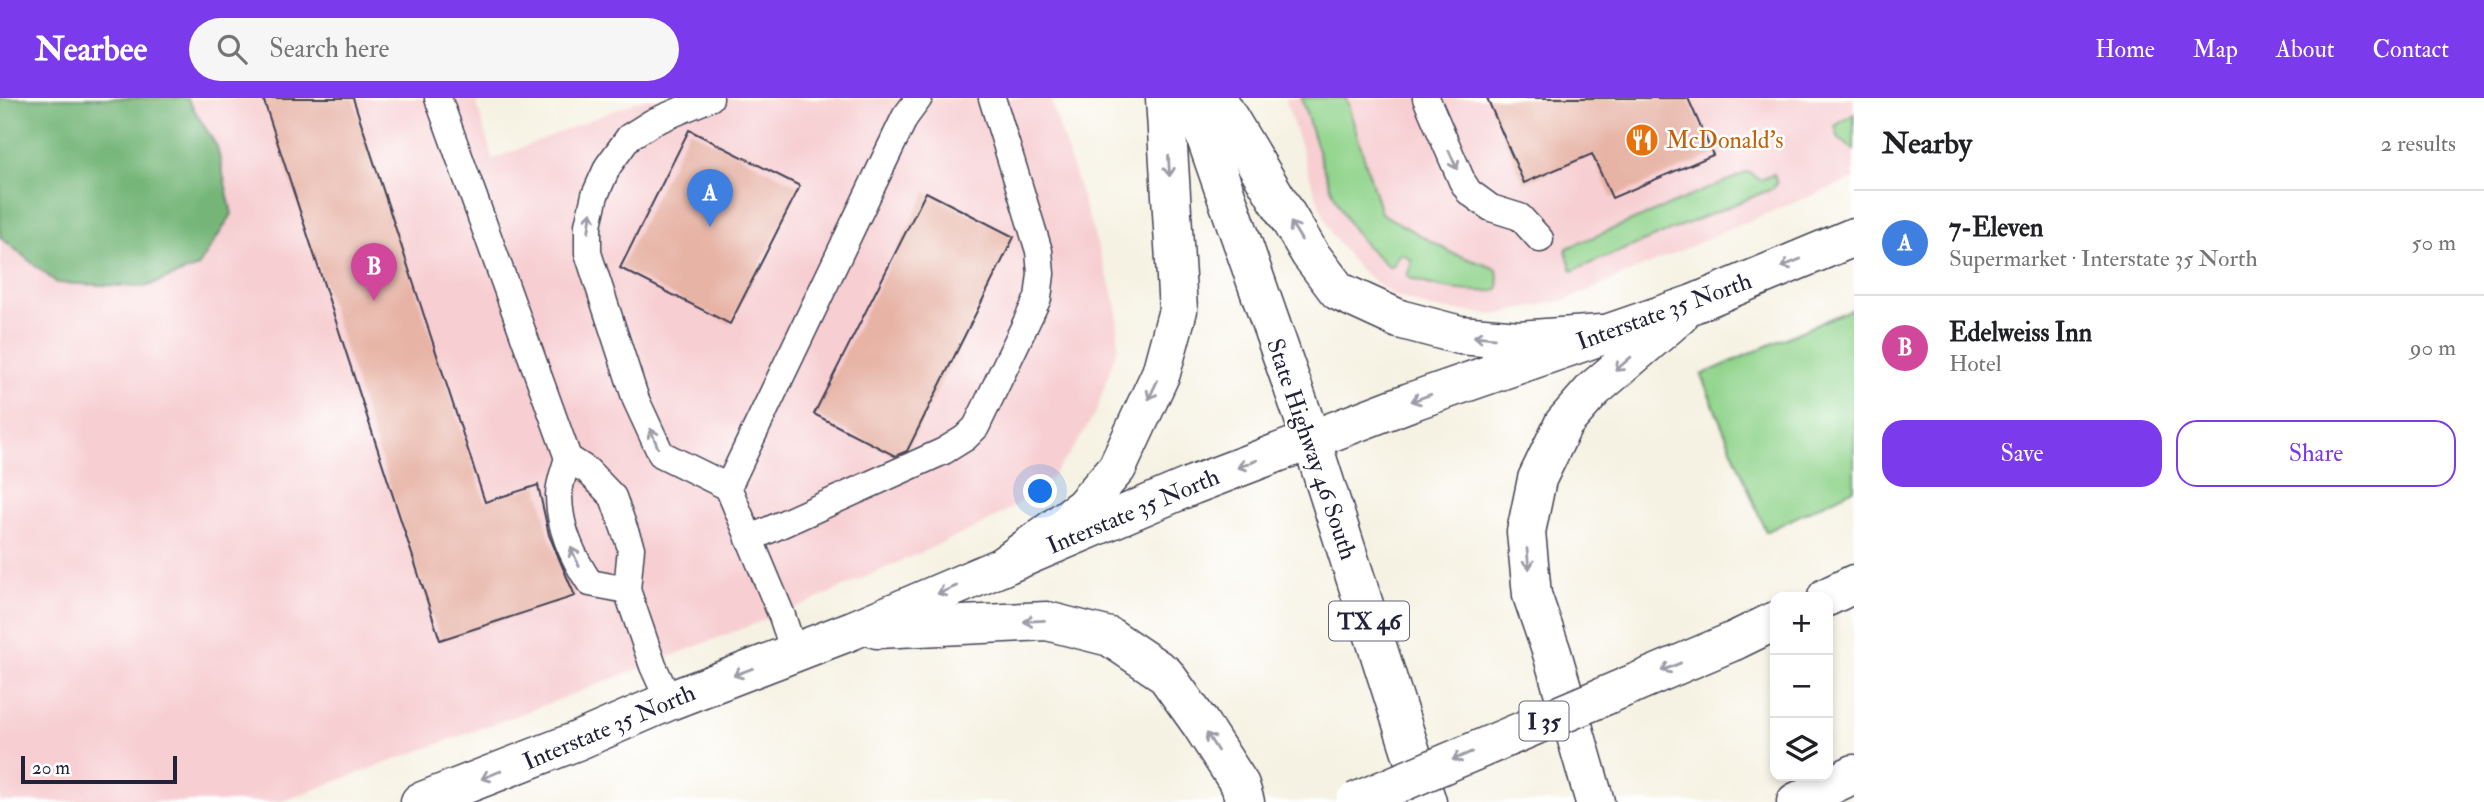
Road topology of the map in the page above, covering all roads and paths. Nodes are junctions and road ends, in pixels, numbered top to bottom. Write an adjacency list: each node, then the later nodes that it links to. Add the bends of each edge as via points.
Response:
1 (438, 98): 14 (lane)
2 (710, 98): 15 (lane, one-way to 2, via 661,454 636,400 588,253 595,195 629,137)
3 (919, 98): 15 (lane, via 905,117)
4 (992, 98): 16 (lane, via 1039,251 1041,274 1038,298 976,427 944,451)
5 (1165, 98): 17 (main road, one-way to 17, via 1178,310 1161,373 1117,468 1083,507)
6 (1192, 98): 13 (main road, State Highway 46 South / TX 46)
7 (1217, 98): 12 (main road, one-way to 7, via 1519,340 1460,335 1399,318 1338,291 1310,254)
8 (1426, 98): 10 (lane, one-way to 10, via 1469,192 1492,208 1520,217)
9 (1854, 237): 11 (main road, Interstate 35 North, one-way to 11)
10 (1540, 239)
11 (1693, 304): 12 (main road, Interstate 35 North); 31 (main road, one-way to 31, via 1594,389 1564,423 1537,479 1526,532 1532,595)
12 (1601, 334): 13 (main road, Interstate 35 North, one-way to 13)
13 (1311, 439): 17 (main road, Interstate 35 North, one-way to 17); 30 (main road, State Highway 46 South / TX 46)
14 (568, 458): 19 (lane, via 613,497 631,548); 19 (lane, one-way to 14, via 590,583 574,558 559,493)
15 (728, 487): 16 (lane)
16 (749, 539): 23 (lane)
17 (1001, 566): 22 (main road, Interstate 35 North, one-way to 22)
18 (1854, 584): 20 (main road)
19 (627, 590): 24 (lane)
20 (1833, 594)
21 (1770, 623): 29 (main road, I 35, one-way to 29, bridge)
22 (853, 630): 23 (main road, Interstate 35 North); 28 (main road, one-way to 22, via 1240,786 1165,674 1110,636 1047,621)
23 (794, 652): 24 (main road, Interstate 35 North, one-way to 24)
24 (669, 701): 27 (main road, Interstate 35 North, one-way to 27)
25 (1854, 774): 32 (main road)
26 (1854, 780): 32 (main road)
27 (419, 802)
28 (1245, 802)
29 (1355, 802)
30 (1427, 802)
31 (1595, 802)
32 (1796, 802)

